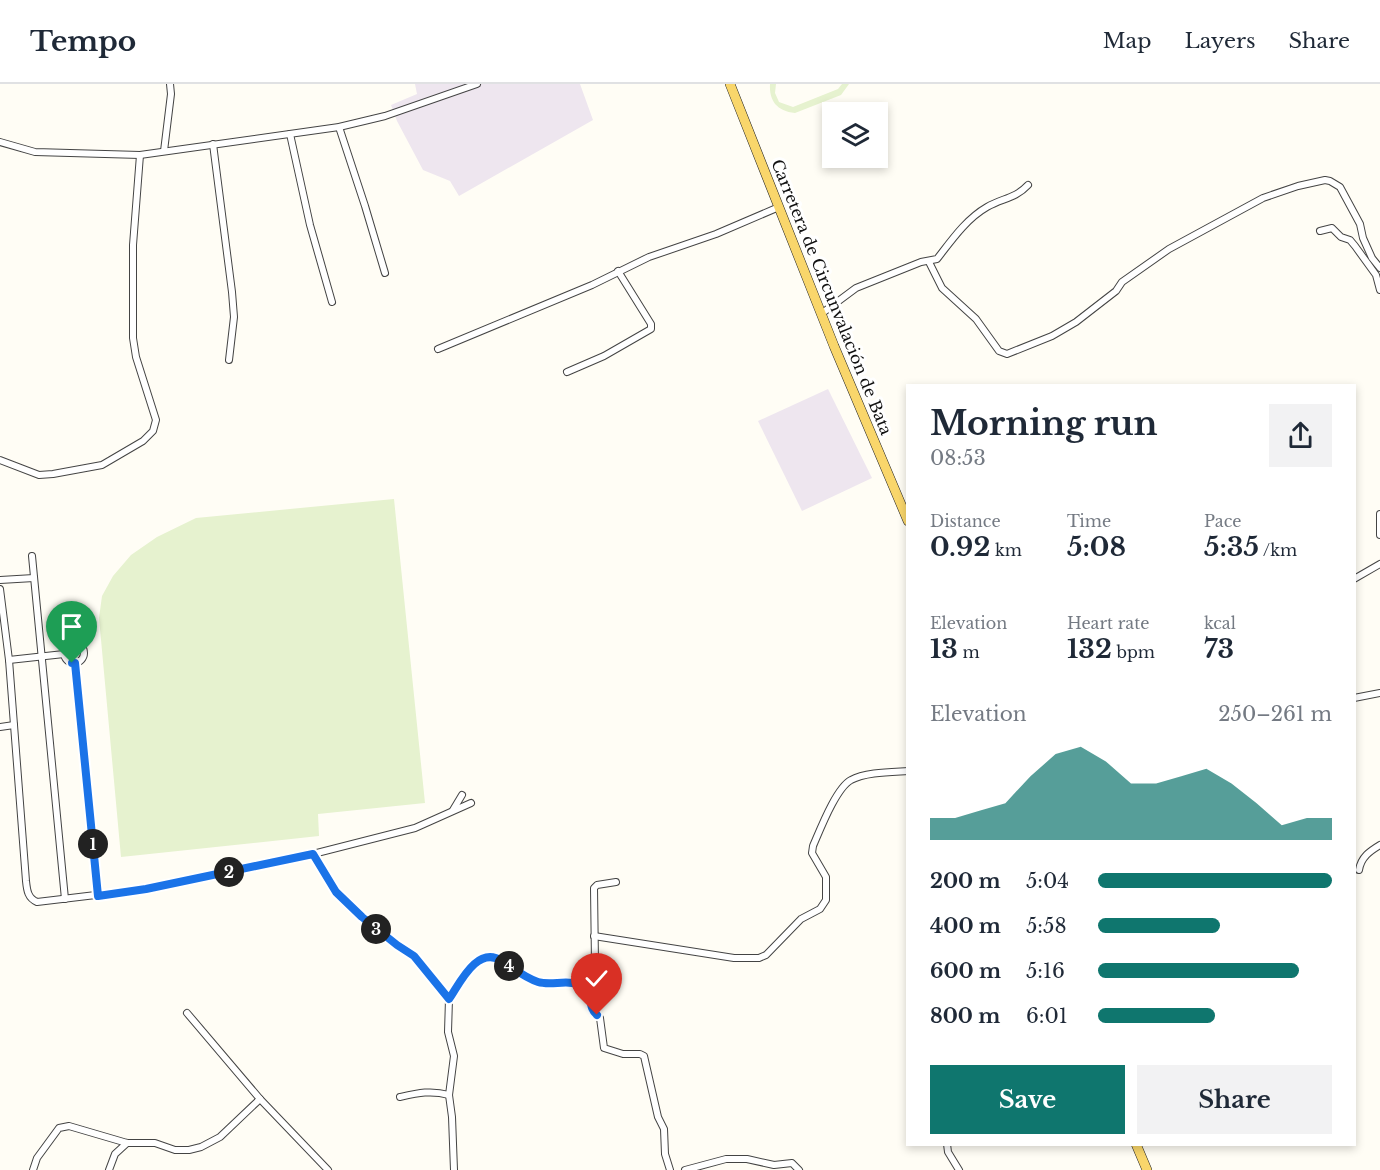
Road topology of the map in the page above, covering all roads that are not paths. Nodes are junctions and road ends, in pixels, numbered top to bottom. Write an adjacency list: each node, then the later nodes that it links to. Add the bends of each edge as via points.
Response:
1 (171, 84): 8 (street)
2 (477, 84): 4 (street)
3 (730, 84): 11 (main road, Carretera de Circunvalación de Bata)
4 (339, 128): 5 (street); 16 (street)
5 (290, 134): 7 (street); 18 (street)
6 (0, 142): 9 (street, via 35,152)
7 (213, 144): 8 (street); 21 (street, via 234,317)
8 (164, 151): 9 (street)
9 (140, 155): 23 (street, via 133,246 133,338 156,420 153,431 102,465 53,474 39,475)
10 (1028, 185): 13 (street, via 1014,196 984,208 937,259)
11 (779, 207): 15 (street); 19 (main road, Carretera de Circunvalación de Bata)
12 (1320, 231): 17 (street, via 1332,228 1350,240 1376,274)
13 (928, 262): 14 (street, via 942,288 976,319 999,351 1007,354 1076,322 1168,249 1263,198 1324,180 1340,187); 19 (street, via 856,288)
14 (1380, 268)
15 (618, 271): 20 (street); 22 (street, via 651,329)
16 (385, 273)
17 (1380, 290)
18 (332, 302)
19 (821, 314): 25 (main road, Carretera de Circunvalación de Bata)
20 (438, 349)
21 (229, 360)
22 (567, 372)
23 (0, 459)
24 (1380, 514): 26 (street)
25 (906, 516)
26 (1380, 535)
27 (32, 556): 29 (street)
28 (1380, 564): 30 (street)
29 (34, 578): 31 (street); 34 (street)
30 (1356, 578)
31 (0, 580)
32 (0, 589): 35 (street)
33 (64, 654): 34 (street); 36 (street); 36 (street, via 70,644 79,645 83,656)
34 (42, 657): 35 (street); 50 (street)
35 (9, 660): 39 (street)
36 (75, 663): 49 (street)
37 (1380, 693): 38 (street)
38 (1356, 698)
39 (14, 725): 40 (street); 50 (street, via 27,893 38,902)
40 (0, 727)
41 (906, 771): 51 (street, via 850,780 840,791 812,853 826,877 826,900 820,909 801,918 766,955 734,958)
42 (462, 795): 44 (street)
43 (471, 803): 44 (street)
44 (452, 810): 46 (street, via 415,828)
45 (1380, 844): 47 (street, via 1367,853)
46 (313, 854): 49 (street); 53 (street, via 336,892 414,956)
47 (1359, 870)
48 (616, 882): 51 (street, via 594,888)
49 (98, 896): 50 (street)
50 (65, 899)
51 (594, 936): 52 (street, via 594,965)
52 (571, 982): 53 (street, via 536,982 496,958 488,958 473,964); 65 (street, via 588,993 592,1011 600,1018 604,1048 644,1056 664,1129)
53 (449, 999): 55 (street, via 448,1032 454,1056)
54 (187, 1013): 57 (street)
55 (449, 1095): 56 (street, via 434,1091); 64 (street)
56 (400, 1097)
57 (260, 1100): 58 (street, via 220,1137 201,1147 175,1150 155,1143); 63 (street)
58 (127, 1143): 61 (street, via 69,1126 59,1128); 62 (street, via 115,1154)
59 (947, 1146): 68 (street)
60 (1137, 1146): 69 (main road)
61 (33, 1170)
62 (110, 1170)
63 (328, 1170)
64 (454, 1170)
65 (670, 1170)
66 (685, 1170): 67 (street, via 726,1159 744,1159 774,1166 792,1163)
67 (799, 1170)
68 (959, 1170)
69 (1147, 1170)

